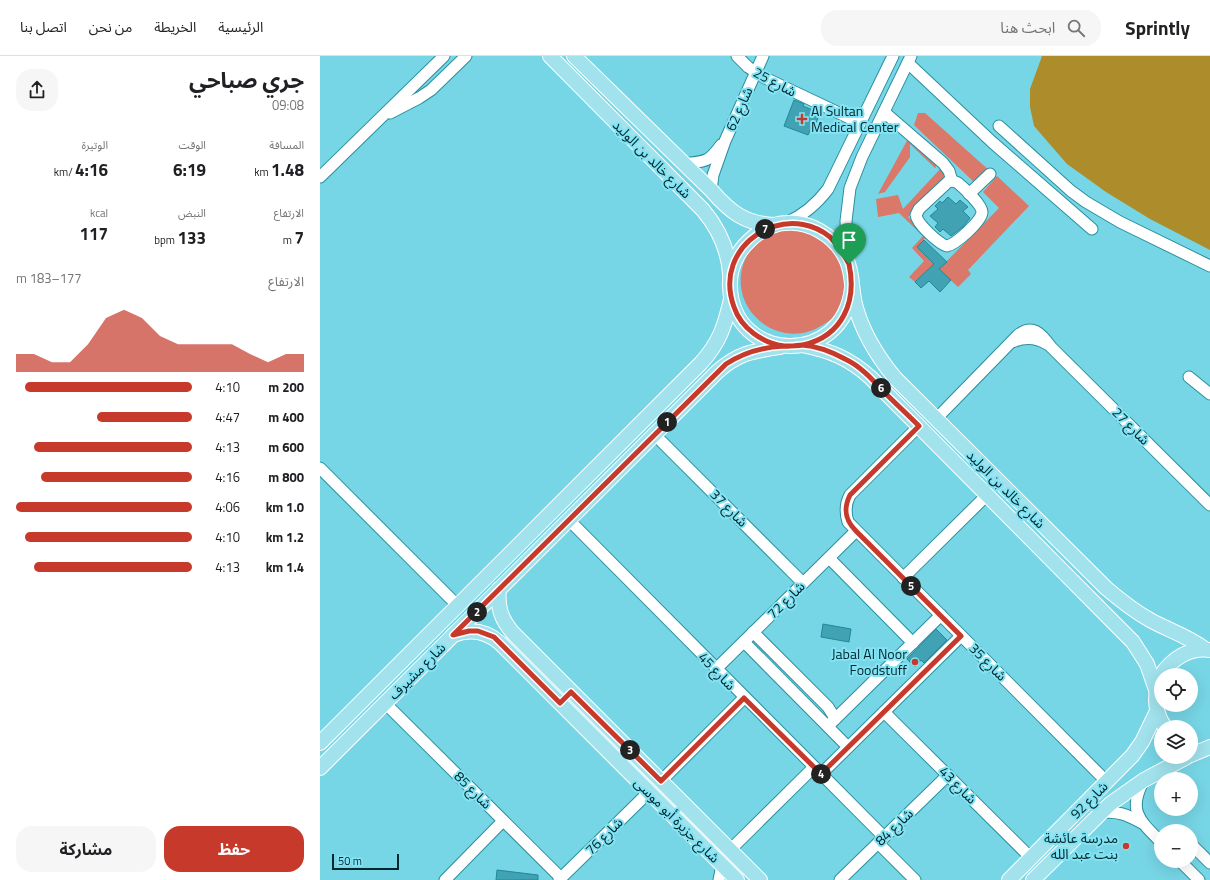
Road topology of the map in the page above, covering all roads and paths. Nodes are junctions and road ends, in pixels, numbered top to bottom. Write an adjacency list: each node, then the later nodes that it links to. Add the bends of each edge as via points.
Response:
1 (444, 56): 11 (street)
2 (466, 56): 11 (street, via 431,90)
3 (574, 56): 15 (main road, شارع خالد بن الوليد)
4 (737, 56): 9 (street, شارع 25)
5 (763, 56): 9 (street, شارع 62)
6 (893, 56): 12 (street)
7 (560, 59): 25 (main road, شارع خالد بن الوليد, via 704,210 726,247)
8 (909, 60): 10 (street); 22 (street, via 992,142)
9 (756, 73): 12 (street, شارع 25); 14 (street, شارع 62)
10 (884, 112): 18 (street, via 946,167); 23 (street, via 850,188 846,221)
11 (375, 122): 17 (street)
12 (860, 124): 21 (street, via 820,200 810,210)
13 (999, 126): 24 (street, via 1086,202 1120,222)
14 (725, 141): 15 (street, شارع 62, via 706,161); 19 (street, شارع 62, via 713,175)
15 (684, 164): 19 (main road, شارع خالد بن الوليد)
16 (990, 174): 20 (street)
17 (320, 177)
18 (952, 181): 20 (street, via 958,183); 20 (street, via 944,184 916,215 918,222 943,245 956,243 981,216 981,208)
19 (711, 190): 21 (main road, شارع خالد بن الوليد, via 724,206 743,218 764,225)
20 (969, 194)
21 (781, 224): 23 (main road, via 808,226 819,230 837,244); 25 (main road, via 757,234 742,248)
22 (1092, 229)
23 (849, 264): 26 (main road)
24 (1210, 266)
25 (730, 276): 27 (main road)
26 (852, 288): 28 (main road, via 845,314 834,329 819,339); 32 (main road, شارع خالد بن الوليد, via 860,321 875,351 895,378)
27 (731, 299): 29 (main road, via 740,319 750,331 764,340); 44 (main road, شارع مشيرف, via 723,330 710,353)
28 (802, 345): 29 (main road); 33 (main road, شارع خالد بن الوليد, via 846,359 859,368)
29 (784, 346): 34 (main road, شارع مشيرف, via 756,350 726,364)
30 (1189, 377): 31 (street)
31 (1210, 394)
32 (936, 419): 37 (street, شارع 27, via 1022,332 1035,330); 51 (main road, شارع خالد بن الوليد, via 1118,598 1149,620)
33 (919, 426): 36 (main road, شارع خالد بن الوليد); 39 (street, via 842,500 840,517)
34 (654, 434): 38 (main road, شارع مشيرف); 42 (street, شارع 37)
35 (320, 468): 44 (street)
36 (987, 495): 41 (street); 54 (main road, شارع خالد بن الوليد, via 1133,642 1148,664)
37 (1210, 505)
38 (569, 520): 43 (main road, شارع مشيرف); 53 (street, شارع 45)
39 (853, 528): 40 (street, شارع 72); 41 (street, شارع 35)
40 (829, 558): 42 (street, شارع 72); 50 (street)
41 (903, 578): 45 (street, شارع 35)
42 (803, 583): 46 (street, شارع 72)
43 (499, 589): 47 (main road, شارع مشيرف); 55 (main road, شارع جزيرة أبو موسى, via 499,608 506,626)
44 (458, 606): 56 (main road, شارع مشيرف)
45 (941, 615): 48 (street, شارع 35); 50 (street)
46 (753, 632): 49 (street, شارع 72); 62 (street, via 828,707 834,715)
47 (453, 635): 58 (main road, شارع جزيرة أبو موسى, via 478,631 494,637); 59 (main road, شارع مشيرف)
48 (961, 636): 60 (street); 74 (street, شارع 35)
49 (744, 642): 53 (street, شارع 72); 62 (street)
50 (913, 642): 62 (street)
51 (1208, 649): 52 (main road, via 1191,651 1178,657)
52 (1166, 668)
53 (716, 669): 57 (street, شارع 45)
54 (1154, 684)
55 (571, 692): 58 (main road); 73 (main road, شارع جزيرة أبو موسى)
56 (366, 697): 59 (main road); 63 (main road, شارع مشيرف)
57 (744, 698): 70 (street, شارع 45); 73 (street)
58 (560, 703): 75 (main road, شارع جزيرة أبو موسى)
59 (381, 706): 69 (main road, شارع مشيرف); 77 (street, شارع 85)
60 (884, 712): 66 (street); 71 (street, شارع 43)
61 (1157, 712): 74 (main road, شارع 92, via 1142,742 1125,765)
62 (831, 723): 66 (street)
63 (320, 743)
64 (1198, 745): 65 (main road)
65 (1210, 746): 67 (main road)
66 (848, 747): 70 (street)
67 (1198, 752)
68 (1174, 764): 72 (main road, شارع 92)
69 (320, 768)
70 (817, 771): 80 (street, شارع 45); 81 (street)
71 (948, 775): 80 (street, شارع 84); 83 (street, شارع 43)
72 (1144, 780): 76 (main road, شارع 92); 78 (street, via 1138,793 1136,807)
73 (661, 781): 81 (main road, شارع جزيرة أبو موسى)
74 (1107, 782): 83 (main road, شارع 92)
75 (649, 792): 85 (main road, شارع جزيرة أبو موسى); 87 (street, شارع 76)
76 (1100, 813): 78 (street, via 1127,814); 95 (main road, شارع 92)
77 (504, 820): 87 (street, شارع 85); 88 (street)
78 (1143, 824): 79 (street)
79 (1154, 833)
80 (881, 840): 92 (street, شارع 84); 93 (street, شارع 45)
81 (730, 850): 91 (main road, شارع جزيرة أبو موسى)
82 (1198, 851): 84 (street)
83 (1031, 858): 94 (main road, شارع 92)
84 (1210, 863)
85 (722, 865): 89 (street); 90 (main road, شارع جزيرة أبو موسى)
86 (1187, 868): 96 (street)
87 (560, 879)
88 (445, 880)
89 (719, 880)
90 (737, 880)
91 (760, 880)
92 (840, 880)
93 (916, 880)
94 (1009, 880)
95 (1033, 880)
96 (1199, 880)

